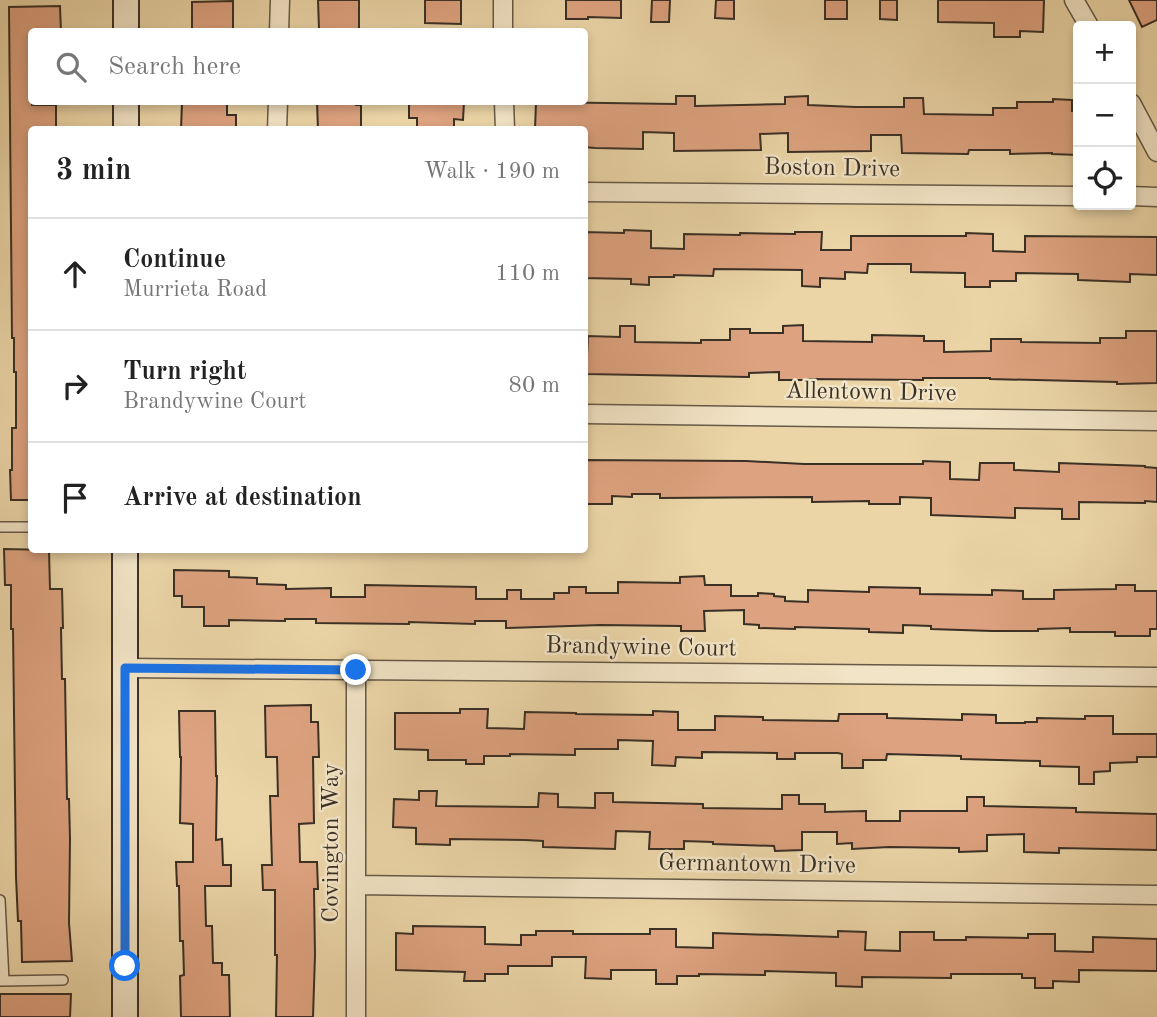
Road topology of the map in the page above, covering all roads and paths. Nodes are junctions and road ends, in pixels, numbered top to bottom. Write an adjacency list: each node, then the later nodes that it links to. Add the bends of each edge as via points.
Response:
1 (126, 0): 6 (main road)
2 (280, 0): 7 (street)
3 (503, 0): 8 (street)
4 (1074, 0): 5 (street)
5 (1086, 21)
6 (126, 28)
7 (279, 28)
8 (503, 28)
9 (126, 105): 13 (main road)
10 (278, 105): 14 (street)
11 (504, 105): 15 (street)
12 (1136, 112): 16 (street)
13 (126, 126)
14 (277, 126)
15 (505, 126)
16 (1157, 152)
17 (588, 192): 18 (street, Boston Drive)
18 (1073, 196)
19 (1136, 197): 20 (street)
20 (1157, 197)
21 (588, 414): 22 (street, Allentown Drive)
22 (1157, 421)
23 (0, 527): 24 (lane)
24 (28, 527)
25 (125, 553): 26 (main road)
26 (125, 668): 27 (street, Brandywine Court); 34 (main road)
27 (356, 670): 28 (street, Brandywine Court); 29 (street, Covington Way)
28 (1157, 677)
29 (356, 885): 30 (street, Germantown Drive); 35 (street, Covington Way)
30 (1157, 895)
31 (0, 900): 33 (lane)
32 (63, 980): 33 (lane)
33 (2, 981)
34 (125, 1017)
35 (356, 1017)

